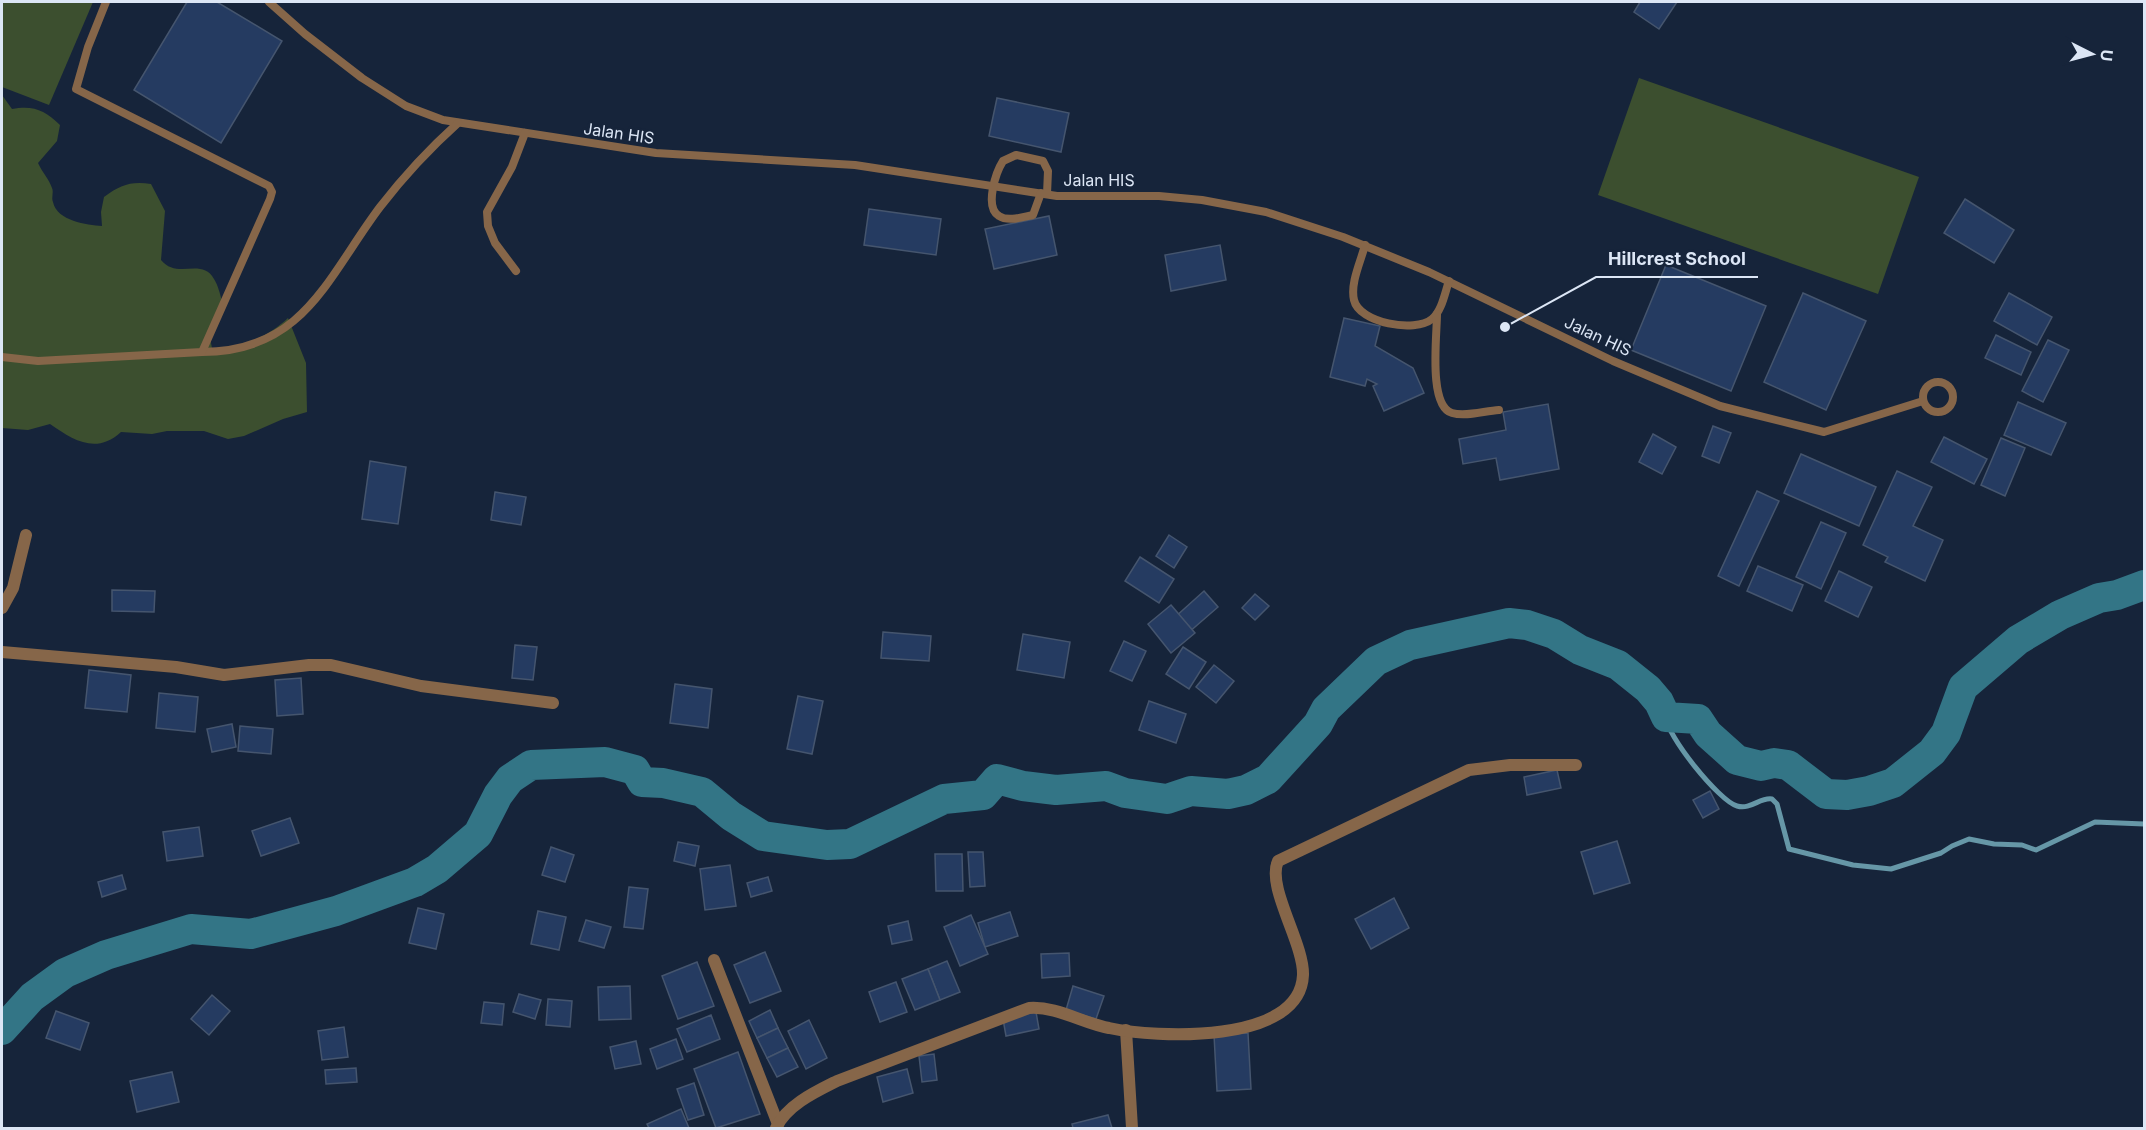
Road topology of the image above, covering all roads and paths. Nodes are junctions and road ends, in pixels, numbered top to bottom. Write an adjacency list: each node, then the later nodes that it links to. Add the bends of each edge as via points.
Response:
1 (106, 2): 11 (lane, via 76,89 269,186 272,192)
2 (269, 2): 3 (lane, Jalan HIS, via 388,96 423,114)
3 (458, 123): 4 (lane, Jalan HIS); 11 (lane, via 411,168 316,298 288,325 241,350)
4 (525, 133): 5 (lane, Jalan HIS, via 656,153 855,165); 8 (lane, via 512,167 487,212 495,243)
5 (992, 185): 6 (lane, Jalan HIS); 6 (lane, via 995,211 1008,219 1033,215); 6 (lane, via 1007,157 1026,156 1043,161 1048,171)
6 (1044, 194): 7 (lane, Jalan HIS, via 1202,200 1266,212)
7 (1365, 245): 9 (lane, Jalan HIS); 10 (lane, via 1353,293 1358,308 1383,322 1398,325 1424,324)
8 (516, 271)
9 (1449, 280): 10 (lane); 13 (lane, Jalan HIS, via 1613,361 1720,406 1812,430 1839,429)
10 (1437, 315): 14 (lane, via 1436,390 1442,406 1449,412 1463,414)
11 (202, 352): 12 (lane, via 38,361)
12 (2, 357)
13 (1923, 401)
14 (1499, 410)
15 (26, 535): 16 (street, via 13,588)
16 (2, 608)
17 (2, 652): 18 (street, via 224,675 331,665 411,684)
18 (553, 703)
19 (1576, 765): 21 (street, via 1510,765 1469,770 1288,854 1275,868 1283,907 1302,956 1303,977 1295,998 1271,1018 1251,1028 1225,1032)
20 (714, 960): 22 (street)
21 (1126, 1030): 22 (street, via 1037,1007 1016,1011 837,1081 813,1093); 23 (street)
22 (777, 1126)
23 (1132, 1128)

